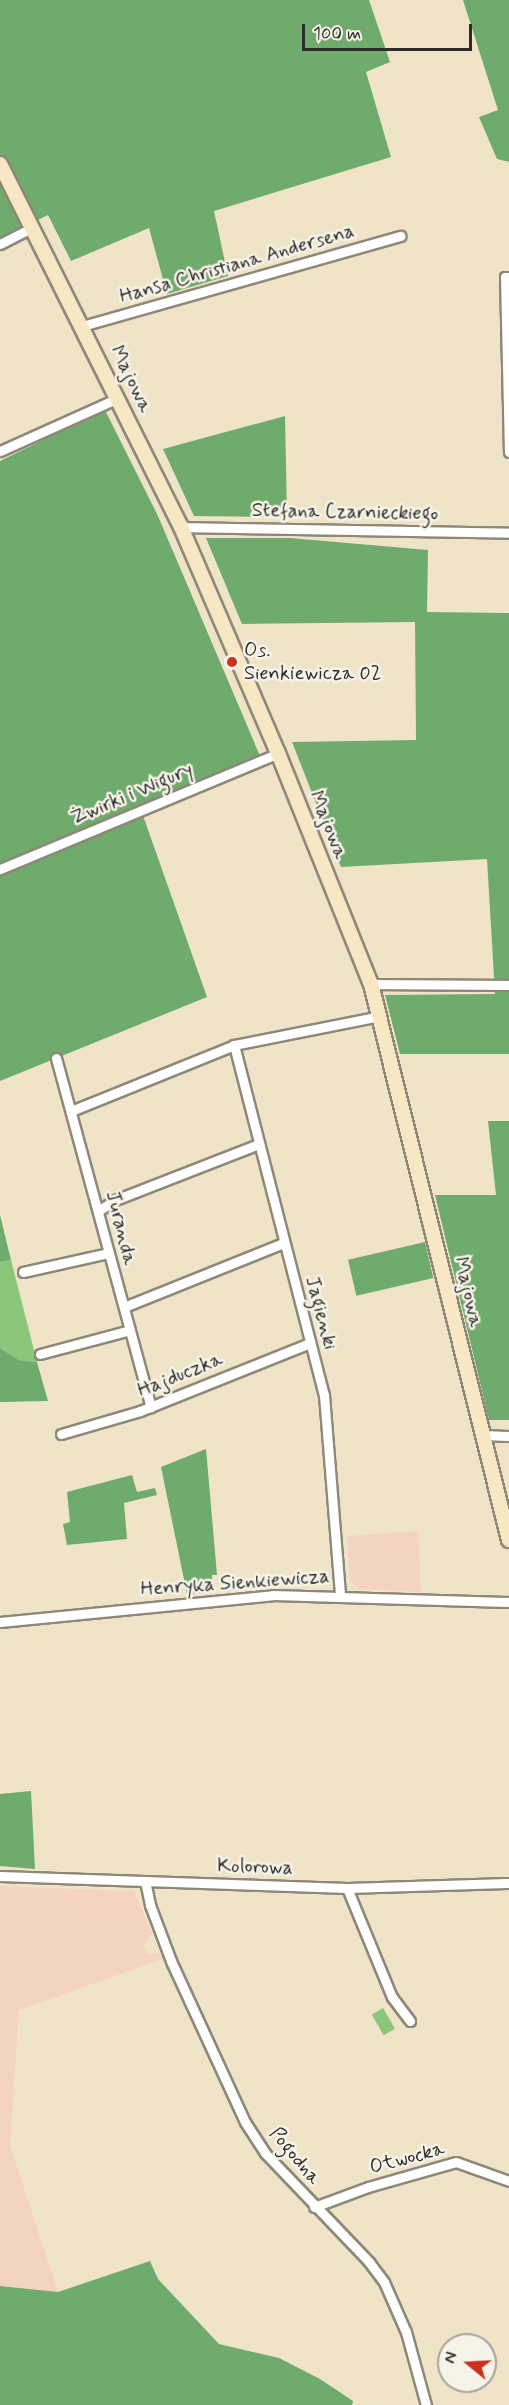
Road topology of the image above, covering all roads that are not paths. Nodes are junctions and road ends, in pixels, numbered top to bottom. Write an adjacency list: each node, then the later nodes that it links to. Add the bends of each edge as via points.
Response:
1 (0, 164): 2 (street, Majowa)
2 (32, 228): 4 (street); 6 (street, Majowa)
3 (401, 236): 6 (street, Hansa Christiana Andersena)
4 (0, 244)
5 (507, 277): 9 (street)
6 (82, 326): 7 (street, Majowa)
7 (118, 398): 8 (street); 10 (street, Majowa)
8 (0, 451)
9 (509, 452)
10 (181, 527): 11 (street, Stefana Czarnieckiego); 12 (street, Majowa)
11 (509, 533)
12 (278, 753): 13 (street, Żwirki i Wigury); 14 (street, Majowa)
13 (0, 869)
14 (371, 984): 15 (street); 16 (street, Majowa)
15 (509, 985)
16 (380, 1016): 17 (street); 31 (street, Majowa)
17 (234, 1045): 19 (street); 20 (street, Jagienki)
18 (56, 1058): 19 (street, Juranda)
19 (71, 1111): 21 (street, Juranda)
20 (259, 1144): 21 (street, via 116,1200); 22 (street, Jagienki)
21 (99, 1211): 23 (street, Juranda)
22 (284, 1243): 25 (street); 27 (street, Jagienki)
23 (108, 1253): 24 (street); 25 (street, Juranda)
24 (23, 1272)
25 (124, 1307): 26 (street, Juranda)
26 (130, 1330): 28 (street); 29 (street, Juranda)
27 (310, 1343): 29 (street, Hajduczka); 34 (street, Jagienki, via 324,1395)
28 (40, 1354)
29 (151, 1407): 30 (street, Hajduczka)
30 (60, 1434)
31 (480, 1435): 32 (street); 33 (street, Majowa)
32 (509, 1436)
33 (509, 1540)
34 (340, 1594): 35 (street, Henryka Sienkiewicza); 36 (street, Henryka Sienkiewicza, via 250,1597)
35 (509, 1602)
36 (0, 1622)
37 (0, 1876): 38 (street, Kolorowa)
38 (145, 1881): 40 (street, Kolorowa); 43 (street, Pogodna, via 171,1961 245,2122 265,2153)
39 (509, 1883): 40 (street, Kolorowa)
40 (347, 1888): 41 (street, via 392,1997)
41 (410, 2021)
42 (509, 2181): 43 (street, Otwocka, via 456,2163)
43 (314, 2206): 44 (street, Pogodna, via 384,2282 406,2332)
44 (426, 2405)

